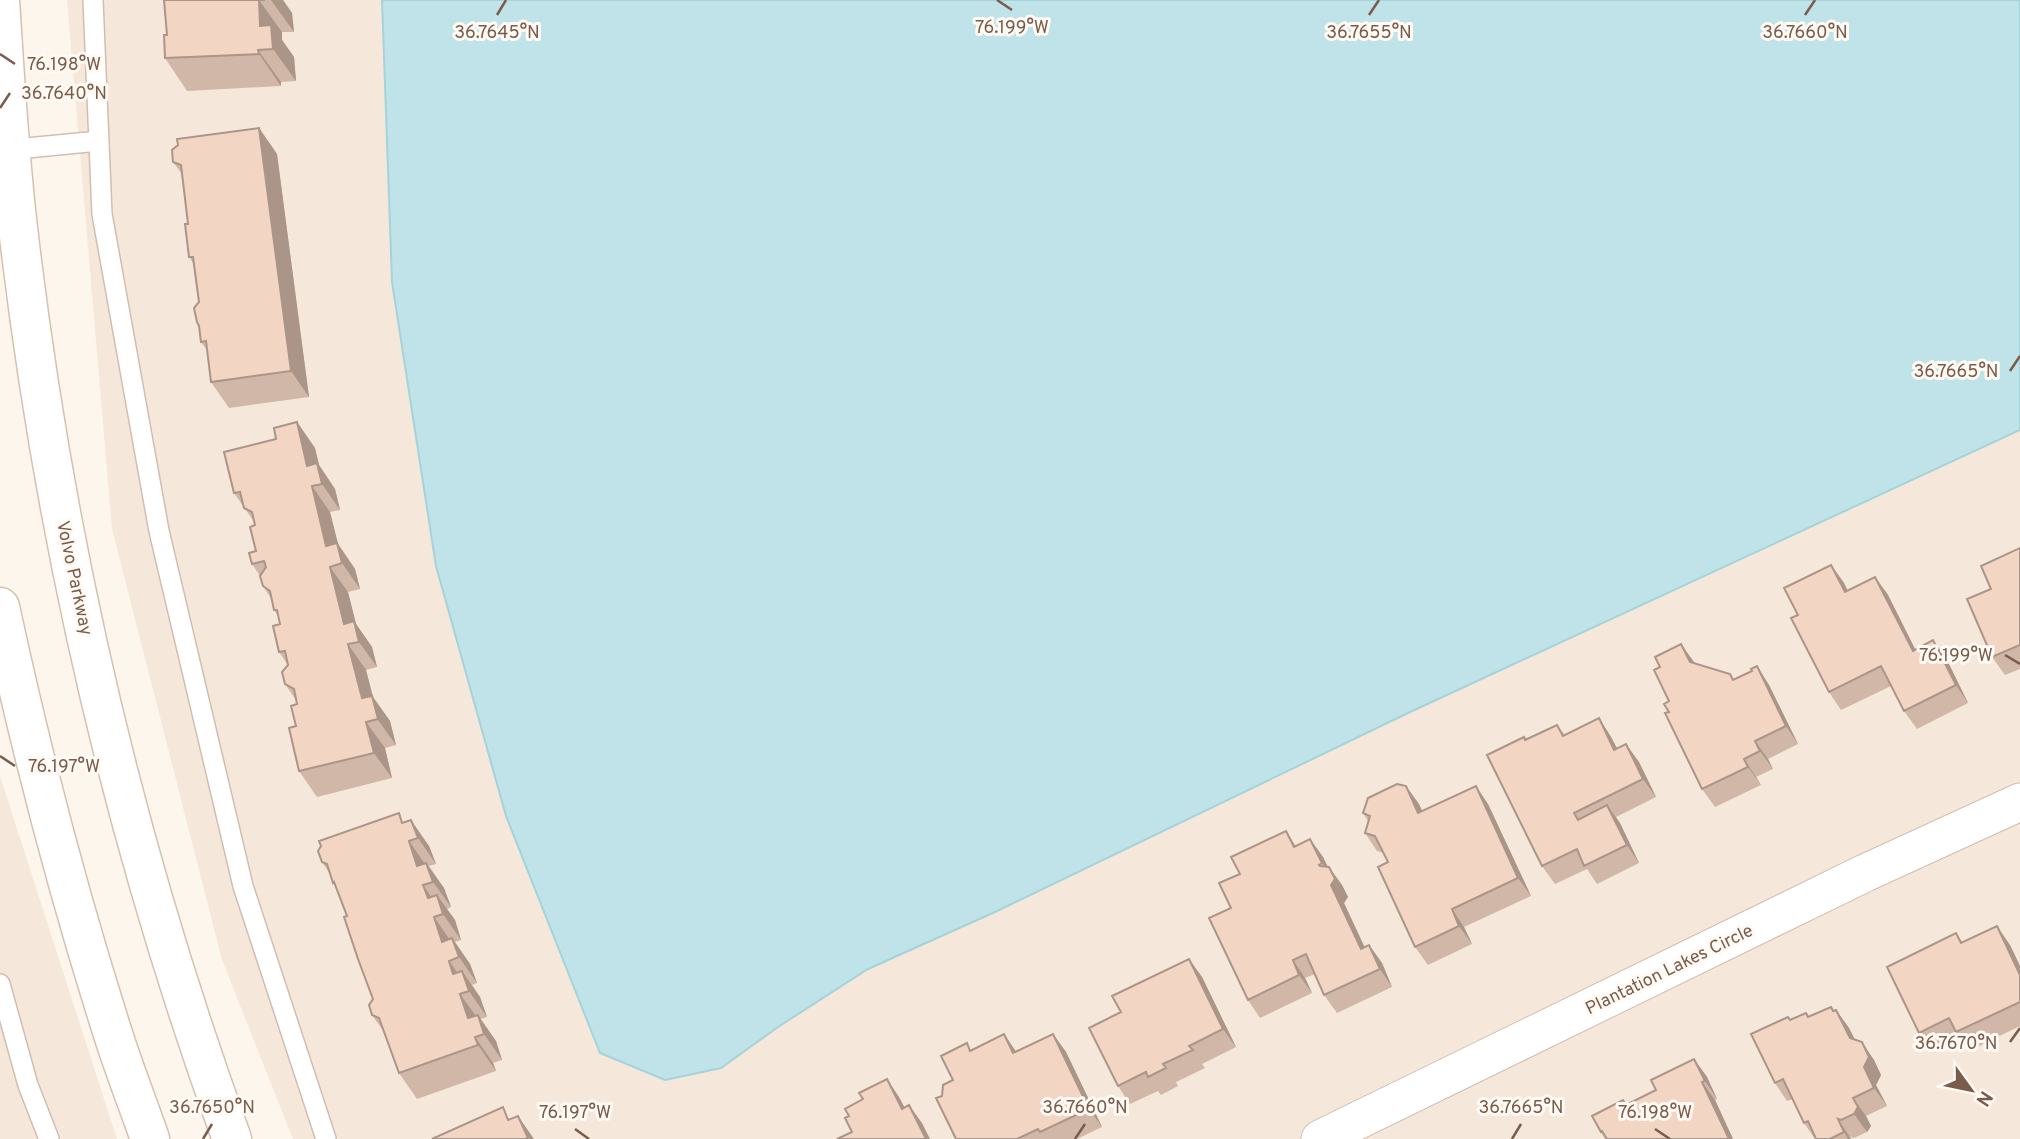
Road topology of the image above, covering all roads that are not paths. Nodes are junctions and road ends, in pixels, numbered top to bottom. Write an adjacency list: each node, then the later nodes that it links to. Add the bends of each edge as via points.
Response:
1 (0, 0): 4 (main road, Volvo Parkway)
2 (93, 0): 3 (lane)
3 (99, 141): 4 (lane); 11 (lane, via 102,214 162,544 243,886)
4 (5, 150): 10 (main road, Volvo Parkway, via 46,431 79,603 153,900)
5 (0, 607): 9 (main road, via 67,882 113,1036)
6 (2020, 802): 12 (street, Plantation Lakes Circle)
7 (0, 984): 8 (lane, via 28,1085)
8 (49, 1139)
9 (150, 1139)
10 (232, 1139)
11 (326, 1139)
12 (1320, 1139)

